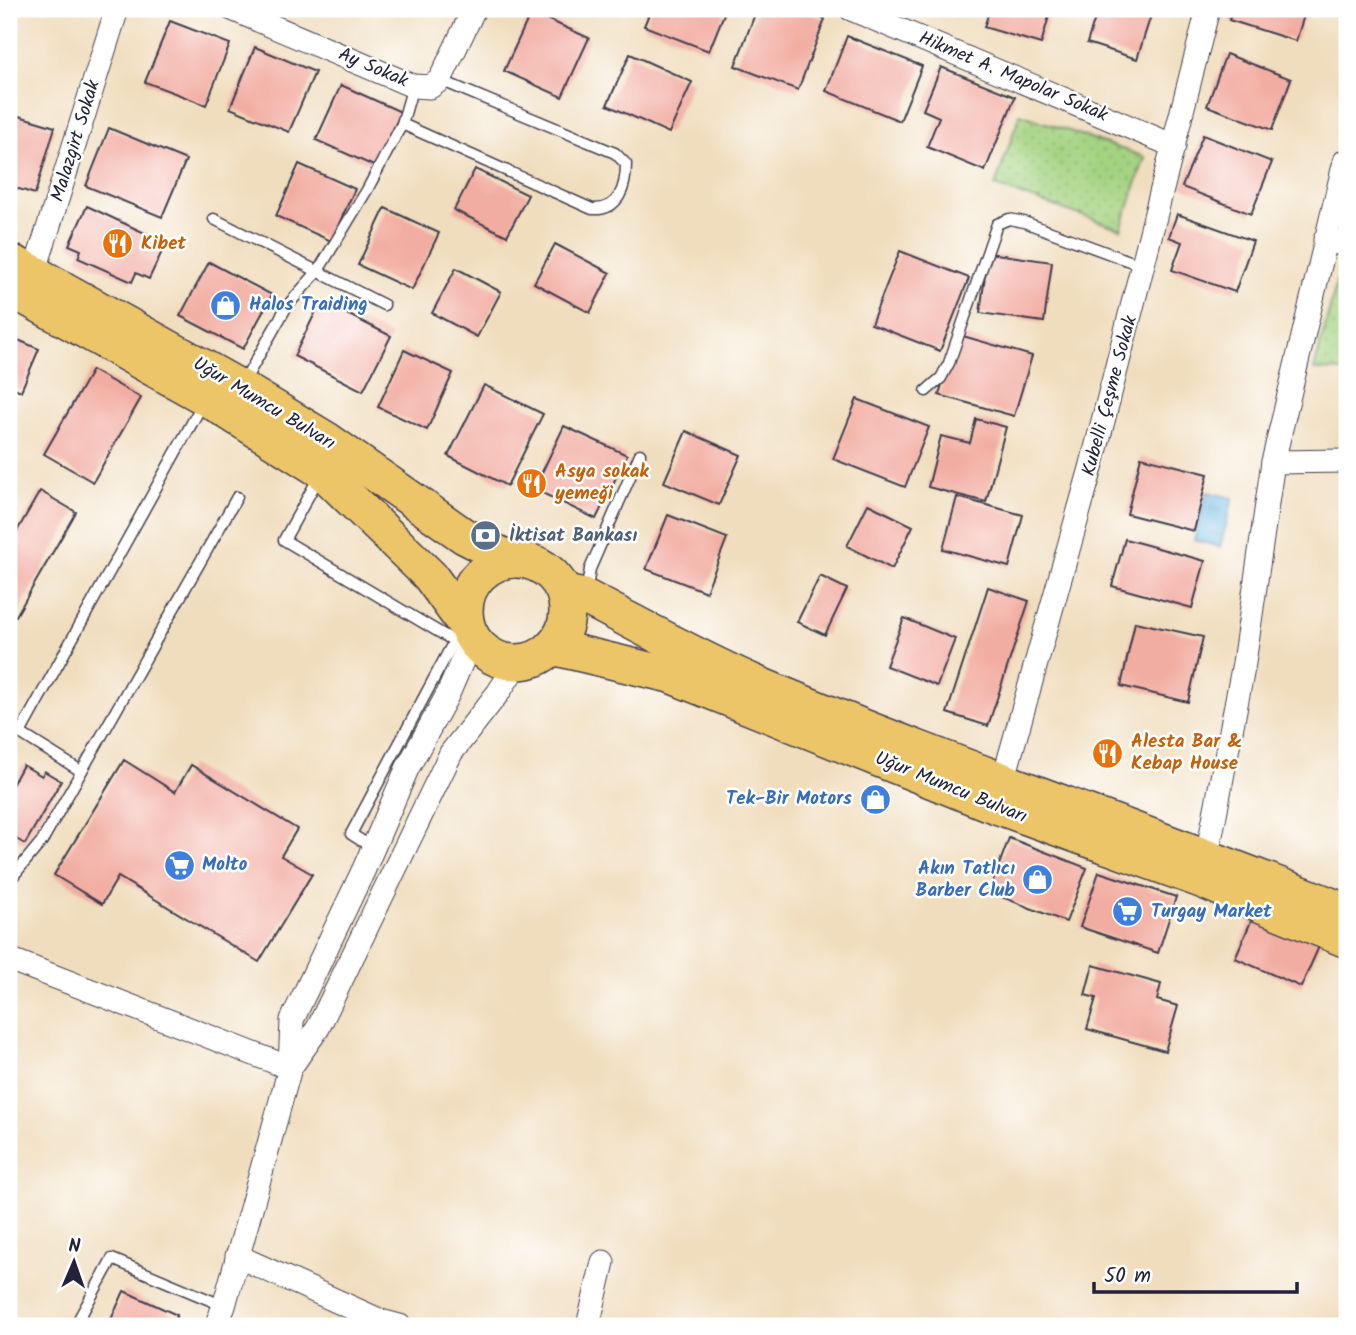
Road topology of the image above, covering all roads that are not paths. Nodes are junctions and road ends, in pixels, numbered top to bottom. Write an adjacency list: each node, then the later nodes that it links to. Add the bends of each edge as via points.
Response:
1 (117, 9): 15 (street, Malazgirt Sokak)
2 (232, 9): 7 (street, Ay Sokak)
3 (474, 9): 6 (street)
4 (851, 9): 9 (street, Hikmet A. Mapolar Sokak)
5 (1208, 9): 9 (street, Kubelli Çeşme Sokak)
6 (440, 80): 7 (street, Ay Sokak, via 430,88); 8 (lane, via 615,153 626,164 626,182 616,202 602,210 592,209)
7 (414, 86): 8 (lane)
8 (402, 124): 14 (lane)
9 (1174, 146): 13 (street, Kubelli Çeşme Sokak)
10 (1345, 161): 12 (street)
11 (214, 219): 14 (lane)
12 (1336, 243): 22 (street)
13 (1143, 266): 18 (lane, via 1024,222 1009,219 997,224 949,363); 31 (street, Kubelli Çeşme Sokak)
14 (318, 271): 16 (lane); 17 (lane, via 288,306)
15 (17, 274): 17 (main road, Uğur Mumcu Bulvarı); 19 (main road, Uğur Mumcu Bulvarı)
16 (384, 305)
17 (241, 388): 25 (main road, Uğur Mumcu Bulvarı, via 327,440 464,536)
18 (926, 391)
19 (206, 398): 23 (main road, Uğur Mumcu Bulvarı); 30 (lane, via 20,733)
20 (640, 454): 26 (lane)
21 (1347, 461): 22 (street)
22 (1273, 462): 34 (street, via 1244,663)
23 (322, 471): 27 (main road, Uğur Mumcu Bulvarı, via 430,576); 32 (lane, via 284,540 454,641 351,834)
24 (237, 496): 30 (lane)
25 (512, 560): 26 (main road, via 537,565); 27 (main road, via 480,574 470,588 464,607)
26 (574, 595): 28 (main road); 31 (main road, Uğur Mumcu Bulvarı, via 753,681)
27 (469, 632): 29 (main road, via 491,656); 32 (street, via 448,694 407,769)
28 (552, 647): 29 (main road); 37 (main road, Uğur Mumcu Bulvarı, via 670,675)
29 (517, 662): 33 (street, via 451,753)
30 (81, 771): 35 (lane, via 41,841)
31 (1003, 781): 34 (main road, Uğur Mumcu Bulvarı)
32 (377, 838): 33 (street); 39 (street, via 292,1020)
33 (407, 843): 39 (street, via 318,1028)
34 (1207, 856): 36 (main road, Uğur Mumcu Bulvarı)
35 (9, 881)
36 (1347, 912)
37 (1347, 940)
38 (9, 959): 39 (street)
39 (290, 1068): 40 (street)
40 (237, 1256): 42 (street); 43 (street)
41 (603, 1262): 45 (street)
42 (220, 1316): 44 (lane, via 112,1259)
43 (388, 1325)
44 (75, 1326)
45 (588, 1326)

